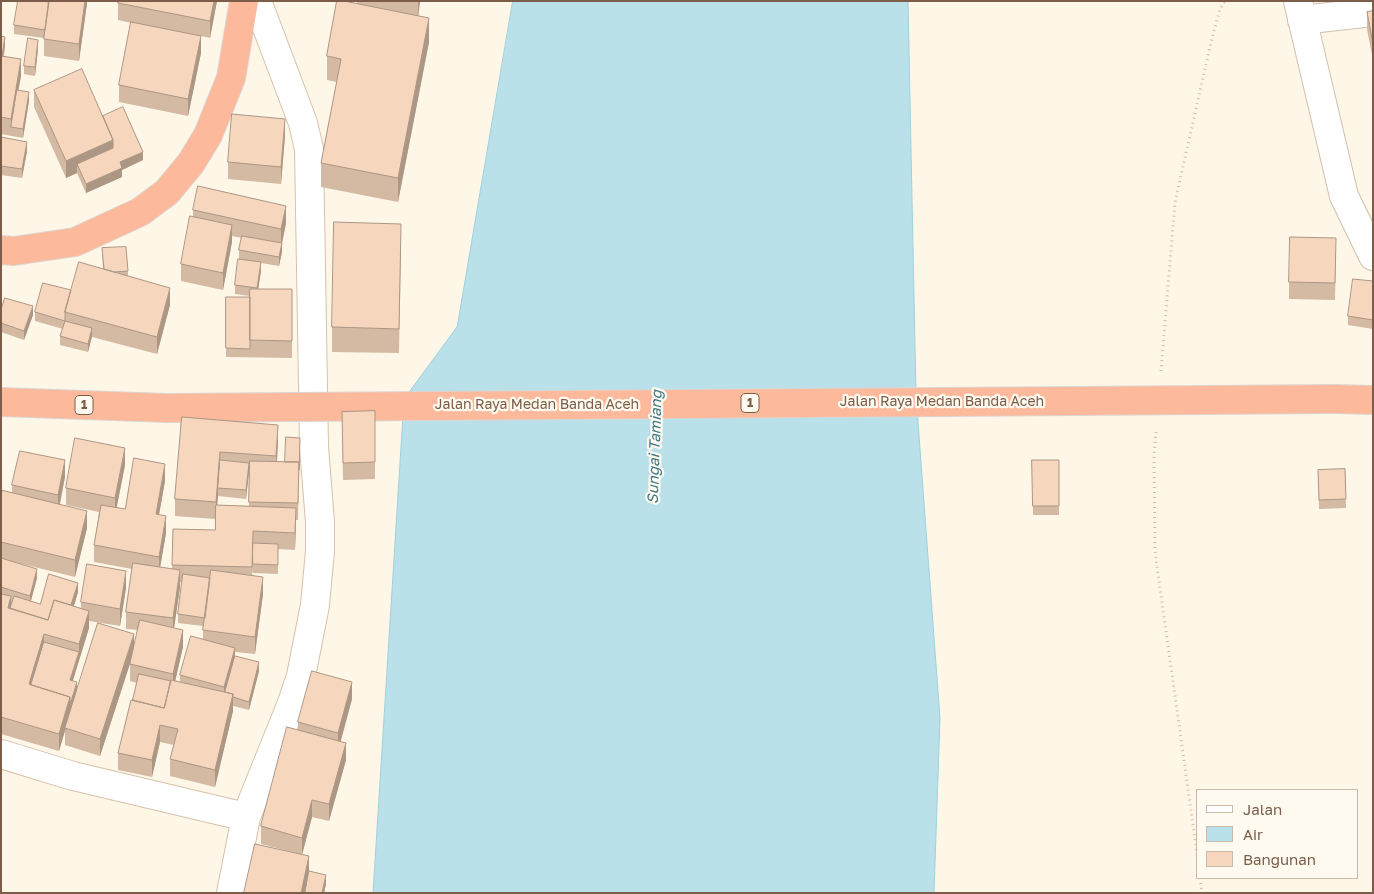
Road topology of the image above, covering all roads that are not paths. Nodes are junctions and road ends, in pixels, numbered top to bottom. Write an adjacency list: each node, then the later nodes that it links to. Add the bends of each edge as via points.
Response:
1 (244, 1): 5 (highway, via 231,78 208,135 167,192 140,212 75,242 14,252)
2 (256, 1): 10 (street, via 303,122 309,149 314,447 320,551 315,605 301,676)
3 (1300, 11): 4 (street); 6 (street, via 1344,196)
4 (1373, 12)
5 (1, 250)
6 (1373, 256)
7 (1373, 400): 8 (highway, Jalan Raya Medan Banda Aceh / 1, bridge, via 166,408)
8 (1, 402)
9 (1, 754): 10 (street, via 73,776)
10 (246, 817): 11 (street)
11 (231, 893)

